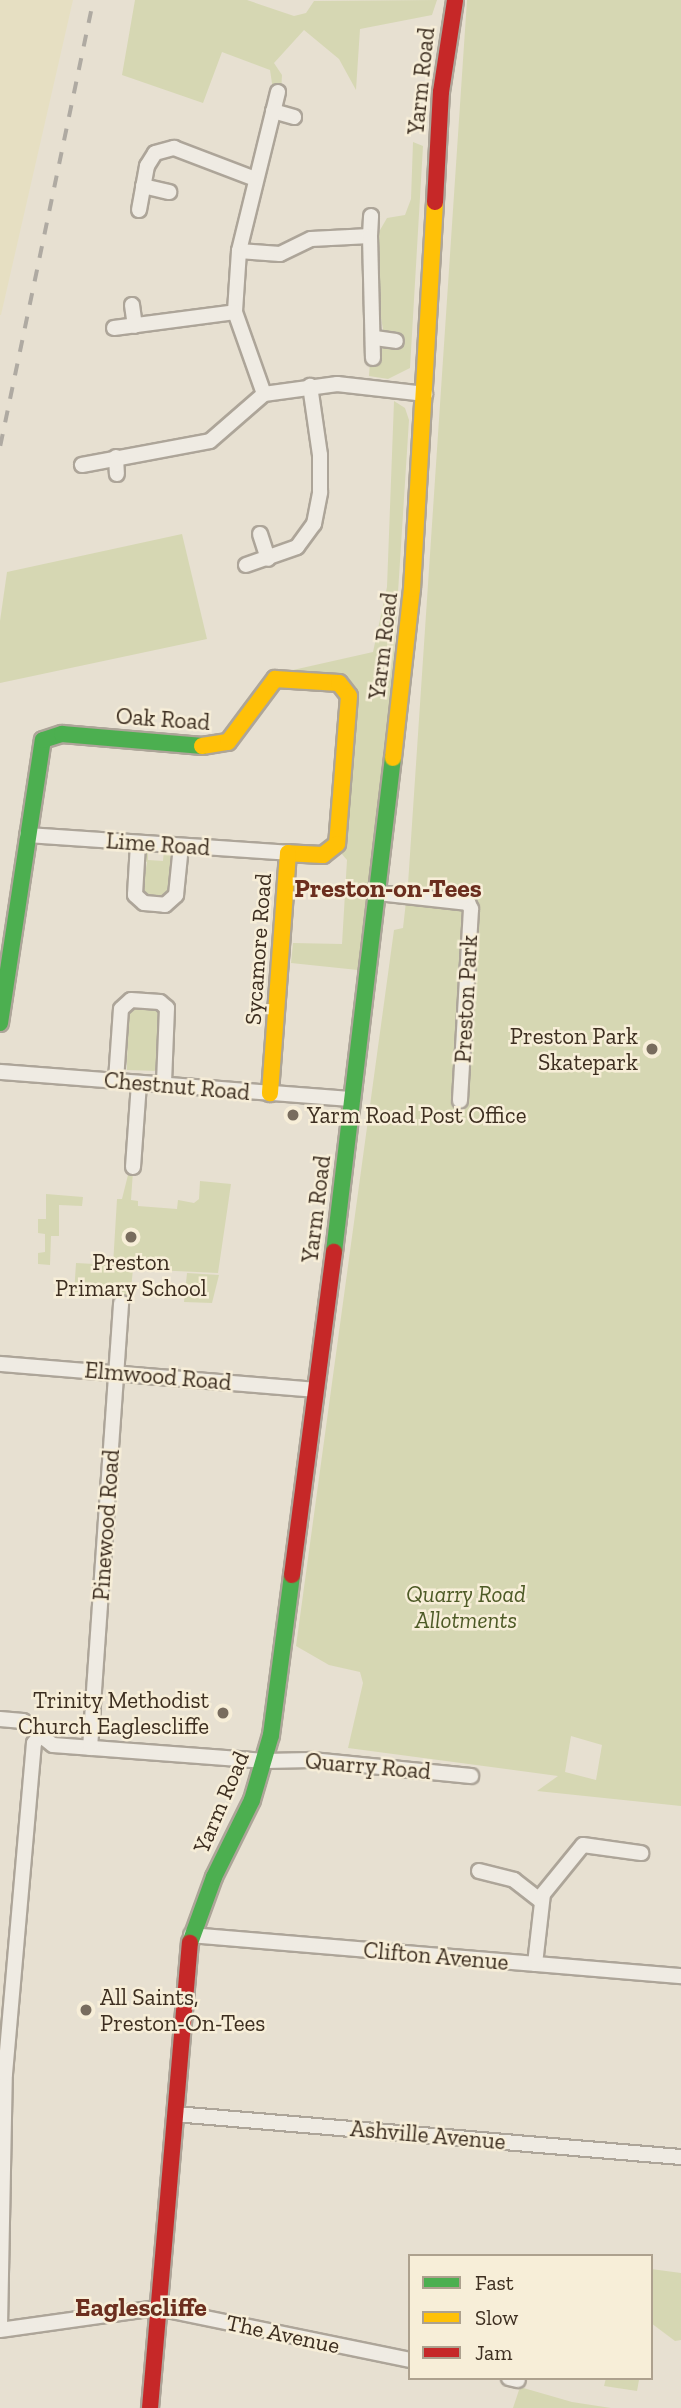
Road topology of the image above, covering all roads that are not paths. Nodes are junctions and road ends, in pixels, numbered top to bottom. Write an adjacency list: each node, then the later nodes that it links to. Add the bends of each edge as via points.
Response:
1 (455, 0): 21 (main road, Yarm Road, via 440,92)
2 (278, 92): 3 (street)
3 (273, 111): 4 (street); 5 (street)
4 (294, 117)
5 (255, 178): 6 (street, via 174,148 155,153); 11 (street)
6 (143, 186): 7 (street); 8 (street)
7 (169, 192)
8 (139, 209)
9 (371, 216): 10 (street)
10 (370, 236): 11 (street, via 312,239 280,254); 16 (street)
11 (239, 251): 13 (street)
12 (132, 305): 14 (street)
13 (235, 312): 14 (street); 20 (street)
14 (135, 326): 15 (street)
15 (114, 328)
16 (375, 338): 17 (street); 18 (street)
17 (396, 341)
18 (373, 358)
19 (310, 386): 20 (street); 21 (street, via 337,384); 26 (street, via 320,455 314,524 297,547)
20 (264, 394): 22 (street, via 209,441)
21 (425, 394): 33 (main road, Yarm Road, via 412,589)
22 (116, 457): 23 (street); 24 (street)
23 (82, 465)
24 (117, 474)
25 (260, 534): 26 (street)
26 (268, 559): 27 (street)
27 (246, 565)
28 (344, 686): 29 (main road, Oak Road, via 275,679 228,742 216,747 47,736 40,747); 32 (main road, Sycamore Road, via 349,696 337,844 323,855)
29 (27, 835): 30 (street, Lime Road); 34 (main road)
30 (138, 844): 31 (street, Lime Road); 31 (street, via 135,895 144,903 165,905 176,895)
31 (181, 846): 32 (street, Lime Road)
32 (288, 853): 39 (main road, Sycamore Road)
33 (378, 893): 40 (main road, Yarm Road); 41 (street, Preston Park, via 468,904 471,909)
34 (0, 1023)
35 (0, 1072): 36 (street, Chestnut Road)
36 (116, 1080): 37 (street, Chestnut Road); 38 (street, via 121,1009 131,1000 160,1002 167,1008)
37 (139, 1083): 38 (street, Chestnut Road); 42 (street)
38 (164, 1084): 39 (street, Chestnut Road)
39 (270, 1094): 40 (street, Chestnut Road)
40 (353, 1099): 46 (main road, Yarm Road)
41 (460, 1101)
42 (133, 1167)
43 (121, 1303): 45 (street, Pinewood Road)
44 (0, 1364): 45 (street, Elmwood Road)
45 (118, 1373): 46 (street, Elmwood Road); 49 (street, Pinewood Road)
46 (316, 1390): 50 (main road, Yarm Road)
47 (0, 1719): 48 (street, Quarry Road, via 23,1721)
48 (40, 1736): 49 (street, Quarry Road, via 53,1745); 61 (street, via 34,1743 9,2032)
49 (90, 1748): 50 (street, Quarry Road)
50 (265, 1761): 51 (street, Quarry Road, via 311,1760); 55 (main road, Yarm Road)
51 (471, 1776)
52 (641, 1853): 54 (street, via 583,1845)
53 (479, 1871): 54 (street, via 514,1880)
54 (540, 1900): 56 (street)
55 (191, 1935): 56 (street, Clifton Avenue); 58 (main road, Yarm Road)
56 (535, 1964): 57 (street, Clifton Avenue)
57 (681, 1976)
58 (175, 2114): 59 (street, Ashville Avenue); 60 (main road, Yarm Road)
59 (681, 2157)
60 (157, 2308): 61 (street, The Avenue); 62 (street, The Avenue); 63 (main road, Yarm Road)
61 (0, 2328)
62 (408, 2360)
63 (150, 2408)

